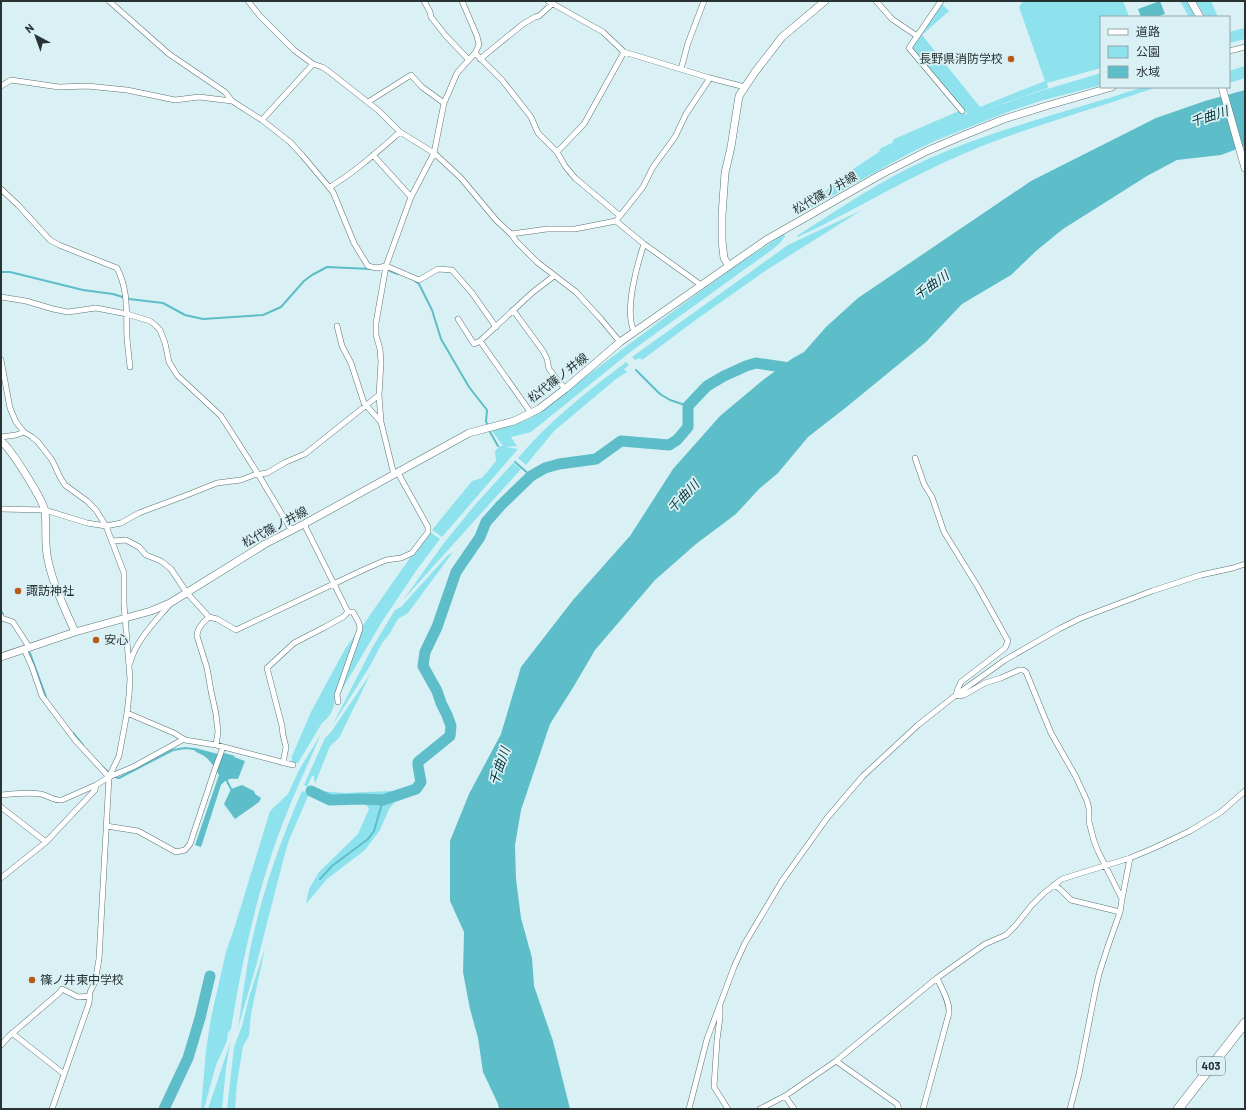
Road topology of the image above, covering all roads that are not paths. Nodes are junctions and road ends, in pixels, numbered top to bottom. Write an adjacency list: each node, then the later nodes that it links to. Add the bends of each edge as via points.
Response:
1 (108, 1): 26 (street, via 169,54 225,92)
2 (248, 1): 19 (street, via 294,50)
3 (424, 1): 17 (street, via 431,17)
4 (462, 1): 16 (street, via 477,36 479,45)
5 (704, 1): 20 (street)
6 (825, 1): 23 (main road, via 782,36)
7 (876, 1): 12 (street, via 892,19)
8 (941, 1): 12 (street)
9 (1191, 1): 11 (main road)
10 (550, 3): 15 (street, via 603,32); 18 (street, via 539,16 523,24)
11 (1199, 16)
12 (917, 36): 29 (street, via 909,48)
13 (1245, 47): 14 (street)
14 (1230, 51)
15 (624, 52): 20 (street); 32 (street, via 584,124)
16 (475, 53): 17 (street); 18 (street)
17 (468, 59): 28 (street, via 457,73)
18 (480, 59): 32 (street, via 502,80 531,117 538,133)
19 (313, 64): 27 (street, via 327,70); 30 (street)
20 (681, 69): 21 (street)
21 (710, 78): 23 (street); 39 (street, via 643,187)
22 (1, 86): 26 (street, via 11,80 59,87 87,86 127,90 175,100 199,97)
23 (745, 87): 44 (main road, via 739,96 724,173 722,242 724,258)
24 (1109, 88): 44 (main road, 松代篠ノ井線, via 1004,119 927,151 790,226)
25 (1222, 88): 35 (main road)
26 (232, 101): 30 (street)
27 (368, 102): 28 (street, via 412,75 422,87); 31 (street)
28 (444, 103): 33 (street)
29 (962, 111)
30 (262, 120): 36 (street, via 294,147)
31 (400, 132): 33 (street); 34 (street)
32 (557, 152): 39 (street, via 575,178)
33 (434, 153): 38 (street); 41 (street, via 461,178)
34 (374, 155): 36 (street); 38 (street)
35 (1245, 168)
36 (330, 187): 43 (street, via 354,243 368,266)
37 (1, 189): 49 (street, via 50,240 117,268 127,298)
38 (411, 197): 43 (street)
39 (619, 215): 40 (street)
40 (616, 221): 41 (street, via 575,229 547,229); 42 (street)
41 (511, 234): 45 (street, via 536,262)
42 (644, 244): 46 (street); 53 (street, via 632,293)
43 (386, 266): 52 (street, via 419,280 438,269 452,270 472,292); 59 (street, via 376,323 381,362)
44 (729, 266): 46 (main road, 松代篠ノ井線)
45 (554, 276): 48 (street); 55 (street, via 576,292)
46 (701, 285): 53 (main road, 松代篠ノ井線)
47 (1, 297): 49 (street, via 68,312 96,308)
48 (513, 310): 52 (street); 58 (street, via 543,351 549,369)
49 (127, 314): 57 (street); 67 (street, via 150,321 160,330 177,375 221,416)
50 (458, 319): 54 (street, via 474,344)
51 (337, 326): 60 (street)
52 (496, 327): 54 (street)
53 (634, 332): 55 (main road, 松代篠ノ井線)
54 (480, 341): 61 (street)
55 (620, 342): 58 (main road, 松代篠ノ井線)
56 (1, 360): 63 (street, via 10,408)
57 (130, 367)
58 (565, 390): 61 (main road, 松代篠ノ井線)
59 (379, 395): 60 (street); 62 (street)
60 (365, 406): 62 (street); 67 (street, via 305,454 268,473)
61 (531, 413): 68 (main road, 松代篠ノ井線, via 514,421 469,434)
62 (381, 422): 68 (street)
63 (24, 432): 64 (street); 72 (street, via 38,442 52,460 65,485 87,501)
64 (1, 436)
65 (1, 441): 70 (main road, via 29,480)
66 (915, 458): 89 (street, via 944,532 1008,641 1005,648 961,682)
67 (258, 474): 72 (street, via 241,480 217,483 139,513 120,523); 73 (street)
68 (396, 474): 71 (main road, 松代篠ノ井線); 78 (street, via 428,527 428,532 412,552 401,558 386,560)
69 (1, 509): 70 (street)
70 (45, 510): 72 (street); 85 (main road, via 47,559)
71 (304, 524): 73 (main road, 松代篠ノ井線); 78 (street)
72 (106, 526): 74 (street)
73 (292, 531): 79 (main road, 松代篠ノ井線, via 265,544)
74 (112, 540): 79 (street, via 126,540 171,569); 83 (street, via 124,573)
75 (1245, 564): 77 (street)
76 (1245, 567): 77 (street)
77 (1233, 568): 89 (street, via 1201,575 1152,591 1081,618 1005,660)
78 (334, 583): 81 (street); 84 (street, via 236,630)
79 (187, 593): 80 (main road, 松代篠ノ井線); 84 (street)
80 (170, 603): 83 (main road, 松代篠ノ井線, via 152,611); 88 (street, via 147,631)
81 (348, 612): 90 (street, via 353,612 360,629 337,696); 95 (street, via 294,643 267,668 286,747)
82 (1, 616): 86 (street, via 13,622)
83 (126, 617): 85 (main road, 松代篠ノ井線); 88 (street)
84 (209, 617): 93 (street, via 199,627 197,636 207,668 216,714)
85 (75, 632): 86 (main road, 松代篠ノ井線)
86 (26, 648): 87 (main road, 松代篠ノ井線); 97 (street, via 42,696 75,740)
87 (1, 657)
88 (129, 667): 91 (street)
89 (956, 695): 105 (street, via 964,695 985,683 1019,670 1026,672 1051,733 1087,802 1094,841); 112 (street, via 913,729 863,776 827,818 771,898 746,943)
90 (338, 702)
91 (128, 713): 92 (street); 97 (street, via 119,756)
92 (184, 739): 93 (street); 97 (street)
93 (216, 745): 94 (street)
94 (222, 750): 95 (street); 102 (street, via 190,844 182,852 176,852 138,831)
95 (283, 763): 96 (street)
96 (293, 765)
97 (109, 778): 98 (street); 102 (street)
98 (96, 785): 100 (street, via 56,801 27,793); 103 (street, via 95,790)
99 (1245, 791): 104 (street, via 1221,812 1190,831)
100 (1, 795)
101 (1, 807): 103 (street)
102 (106, 826): 111 (street, via 99,959)
103 (46, 842): 106 (street)
104 (1130, 858): 105 (street); 108 (street)
105 (1105, 866): 107 (street, via 1062,879); 108 (street)
106 (1, 878)
107 (1054, 885): 109 (street, via 1071,900); 110 (street, via 1030,906 1006,935 985,944)
108 (1122, 900): 109 (street)
109 (1120, 912): 126 (street, via 1099,974)
110 (937, 978): 116 (street); 125 (street, via 948,1003 949,1014)
111 (90, 996): 114 (street, via 78,998 62,989); 117 (street)
112 (720, 1003): 120 (street, via 707,1039); 121 (street, via 714,1087)
113 (1245, 1023): 127 (highway, 403)
114 (12, 1033): 115 (street); 117 (street)
115 (1, 1045)
116 (836, 1061): 118 (street); 124 (street, via 896,1104)
117 (64, 1074): 119 (street)
118 (785, 1096): 122 (street); 123 (street)
119 (52, 1109)
120 (689, 1109)
121 (728, 1109)
122 (760, 1109)
123 (794, 1109)
124 (899, 1109)
125 (924, 1109)
126 (1070, 1109)
127 (1178, 1109)

